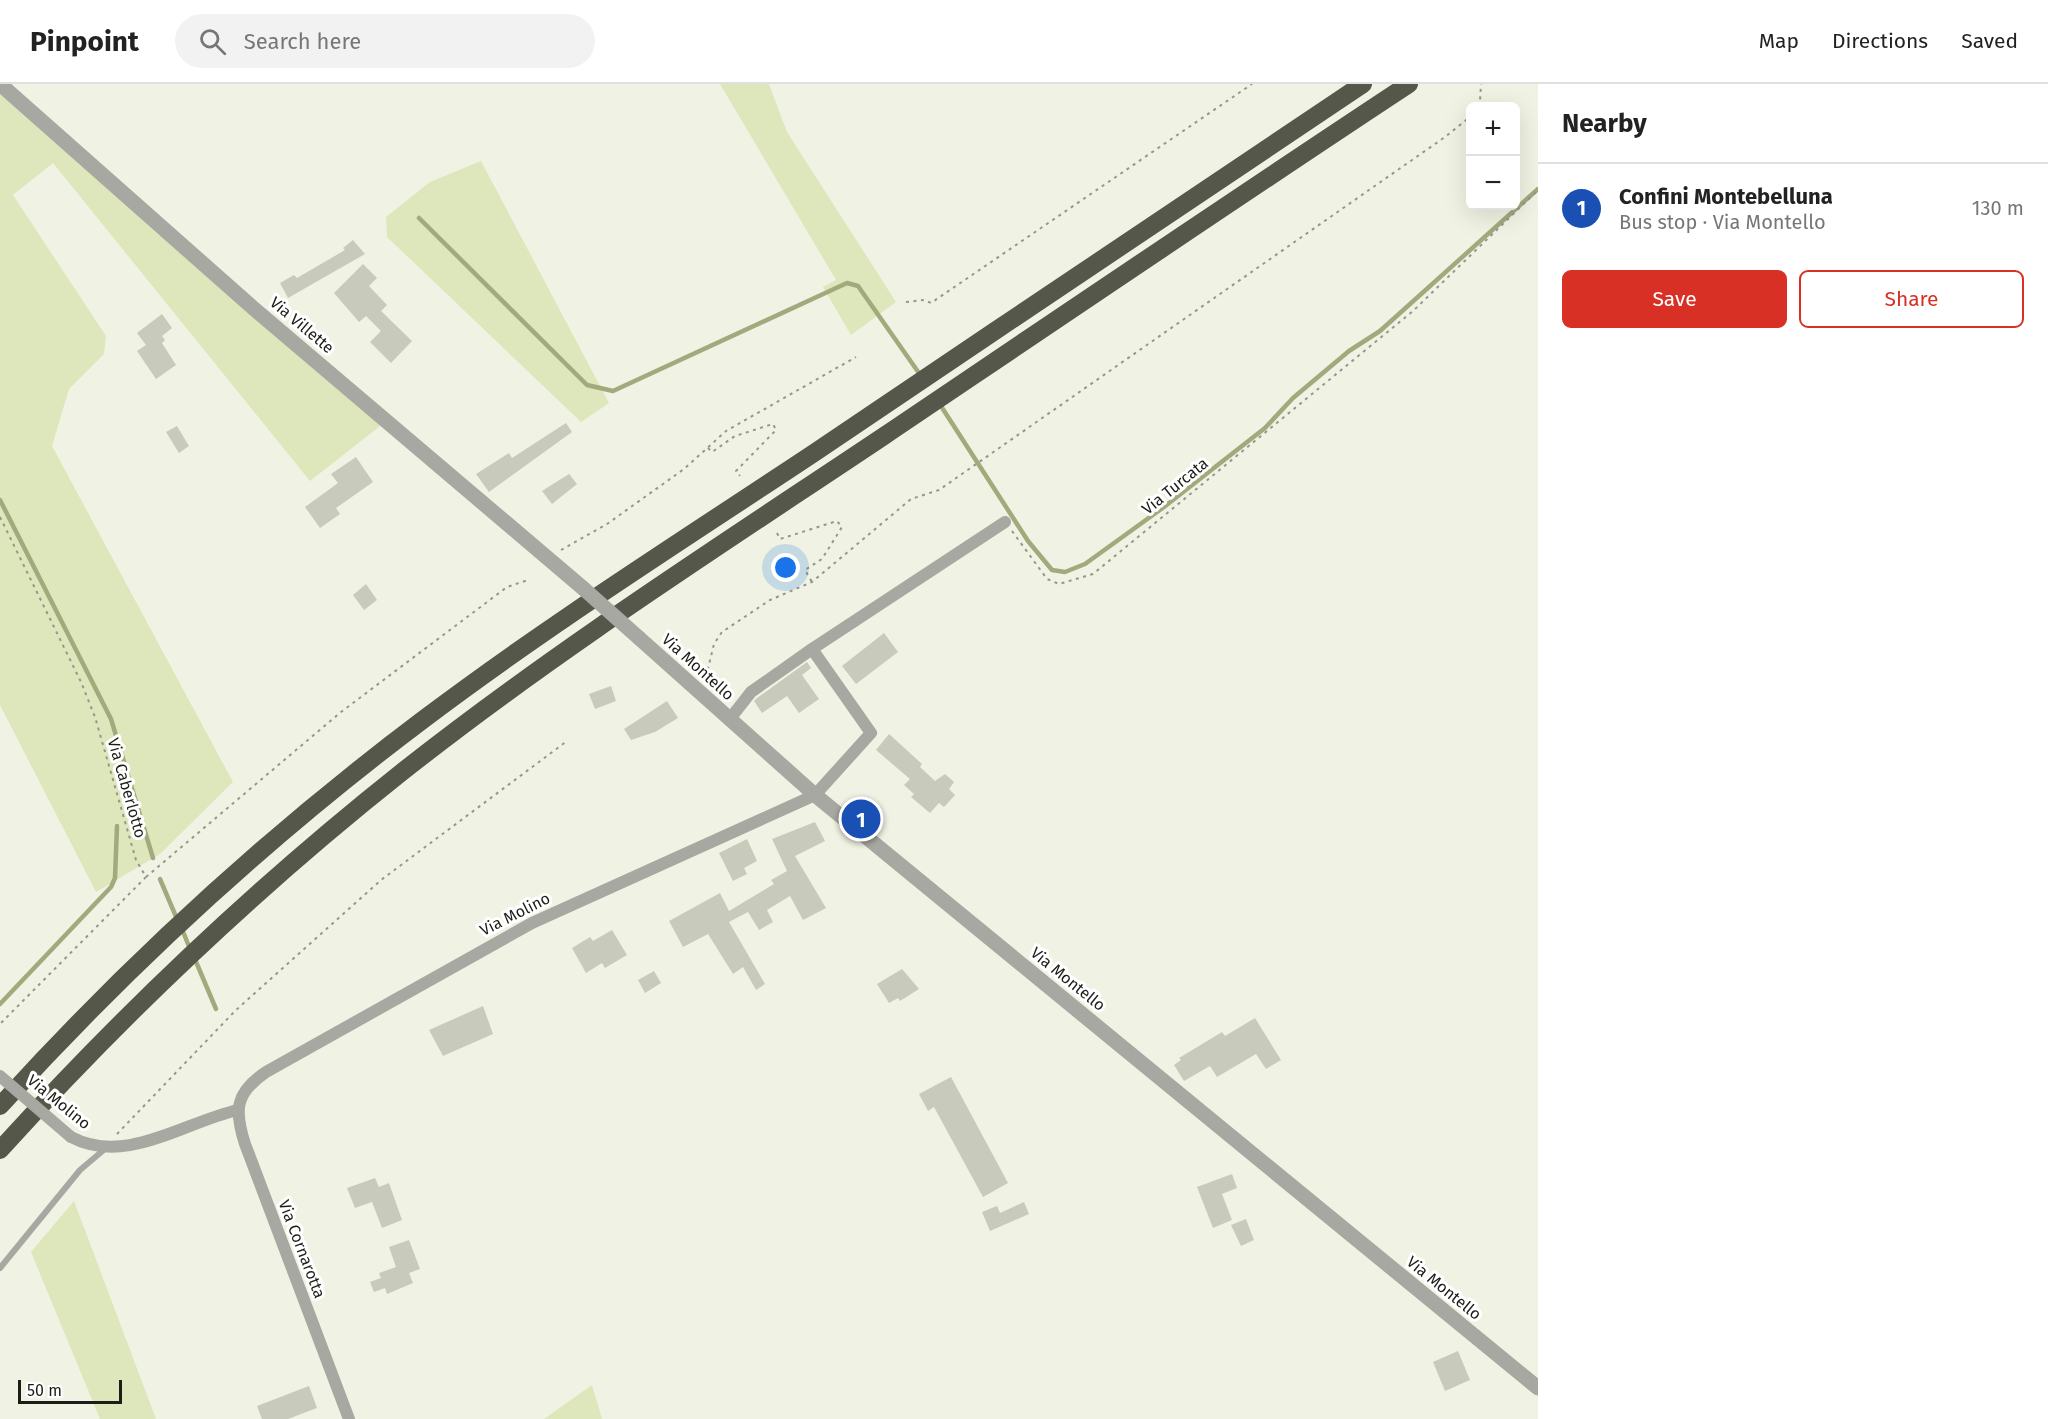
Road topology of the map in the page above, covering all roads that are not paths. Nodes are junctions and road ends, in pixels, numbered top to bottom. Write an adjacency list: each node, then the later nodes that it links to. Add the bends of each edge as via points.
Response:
1 (0, 84): 7 (street, Via Villette, via 252,307)
2 (1342, 84): 5 (highway, via 1114,236)
3 (1363, 84): 5 (highway)
4 (1409, 84): 16 (highway, via 684,570 435,746 310,847 194,951)
5 (995, 330): 13 (highway, via 543,634 357,771 187,917)
6 (1005, 522): 8 (street)
7 (584, 589): 9 (street, Via Montello, bridge, via 703,692)
8 (812, 649): 9 (street, via 751,693); 10 (street, via 871,733)
9 (729, 720): 10 (street, Via Montello)
10 (815, 795): 12 (street, Via Molino, via 531,923 266,1072); 18 (street, Via Montello)
11 (0, 1076): 15 (street, Via Molino, bridge, via 71,1137)
12 (244, 1089): 14 (street, Via Cornarotta)
13 (0, 1106)
14 (238, 1110): 15 (street, Via Molino, via 139,1144); 19 (street, Via Cornarotta, via 245,1144)
15 (106, 1148): 17 (lane, via 80,1170)
16 (0, 1150)
17 (0, 1268)
18 (1538, 1388)
19 (349, 1419)

